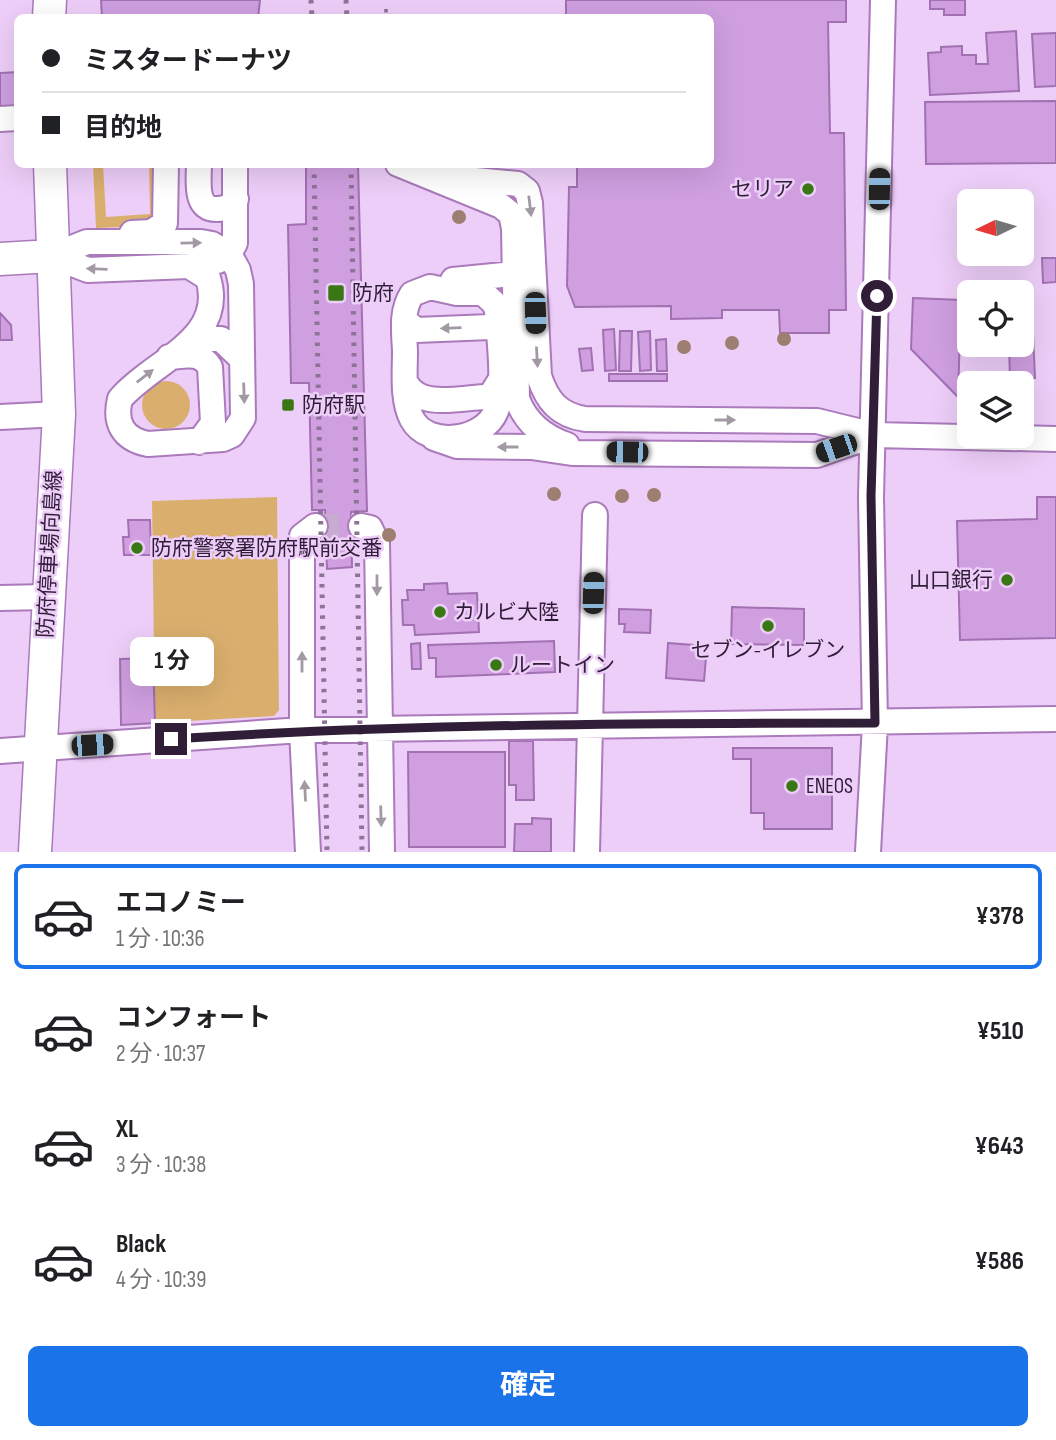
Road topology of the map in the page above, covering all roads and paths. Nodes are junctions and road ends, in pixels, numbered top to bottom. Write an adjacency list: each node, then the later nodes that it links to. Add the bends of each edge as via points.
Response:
1 (883, 0): 28 (street)
2 (386, 9): 3 (path)
3 (386, 14)
4 (50, 168): 13 (main road, 防府停車場向島線)
5 (166, 168): 11 (street, via 167,215 159,229)
6 (199, 168): 10 (street, via 204,206 223,209)
7 (235, 168): 10 (street)
8 (408, 168): 16 (street, via 506,209 514,220)
9 (441, 168): 18 (street, one-way to 18, via 475,180 512,183 527,191)
10 (236, 199): 12 (street, via 237,230)
11 (87, 242): 12 (street, one-way to 12, via 201,242); 13 (street)
12 (229, 254): 15 (street, via 208,265); 23 (street, via 241,284)
13 (52, 256): 14 (main road); 15 (street, one-way to 13, via 88,270); 26 (main road, 防府停車場向島線)
14 (0, 259)
15 (189, 266): 21 (street, via 208,278 212,302 209,319)
16 (513, 274): 17 (street, via 460,278); 18 (street); 32 (street, via 516,387 521,410 552,440)
17 (430, 287): 19 (street, via 483,293 494,303); 20 (street, via 412,294)
18 (534, 289): 28 (street, one-way to 28, via 539,376 549,400 563,413 585,419 817,421)
19 (498, 319): 20 (street, one-way to 20, via 490,327 416,330); 24 (street)
20 (404, 320): 25 (street)
21 (194, 338): 22 (street); 23 (street, via 221,339)
22 (169, 357): 31 (street, via 197,355 210,367 213,423); 31 (street, one-way to 22, via 137,442 118,422 120,399)
23 (242, 359): 31 (street, one-way to 31, via 244,405 238,428 223,439)
24 (499, 382): 25 (street, via 491,395 484,397 425,399 410,392); 29 (street, via 497,409 484,427 461,436)
25 (406, 383): 29 (street, via 411,418)
26 (59, 414): 27 (street); 36 (main road, 防府停車場向島線)
27 (0, 417)
28 (874, 435): 30 (street); 32 (street, via 817,455); 39 (street)
29 (434, 438): 32 (street, one-way to 29, via 457,446)
30 (1056, 439)
31 (200, 442)
32 (600, 452)
33 (595, 515): 40 (street)
34 (315, 526): 41 (street, one-way to 34, via 302,536)
35 (361, 526): 42 (street, one-way to 42, via 370,528 377,543)
36 (47, 597): 37 (street); 43 (main road, 防府停車場向島線)
37 (0, 598)
38 (1056, 719): 39 (street)
39 (875, 723): 40 (street); 49 (street)
40 (589, 724): 42 (street); 48 (street)
41 (302, 730): 42 (street); 43 (street); 46 (street, one-way to 41)
42 (379, 731): 47 (street, one-way to 47)
43 (40, 749): 44 (street); 45 (main road, 防府停車場向島線)
44 (0, 751)
45 (35, 852)
46 (308, 852)
47 (382, 852)
48 (587, 852)
49 (868, 852)

